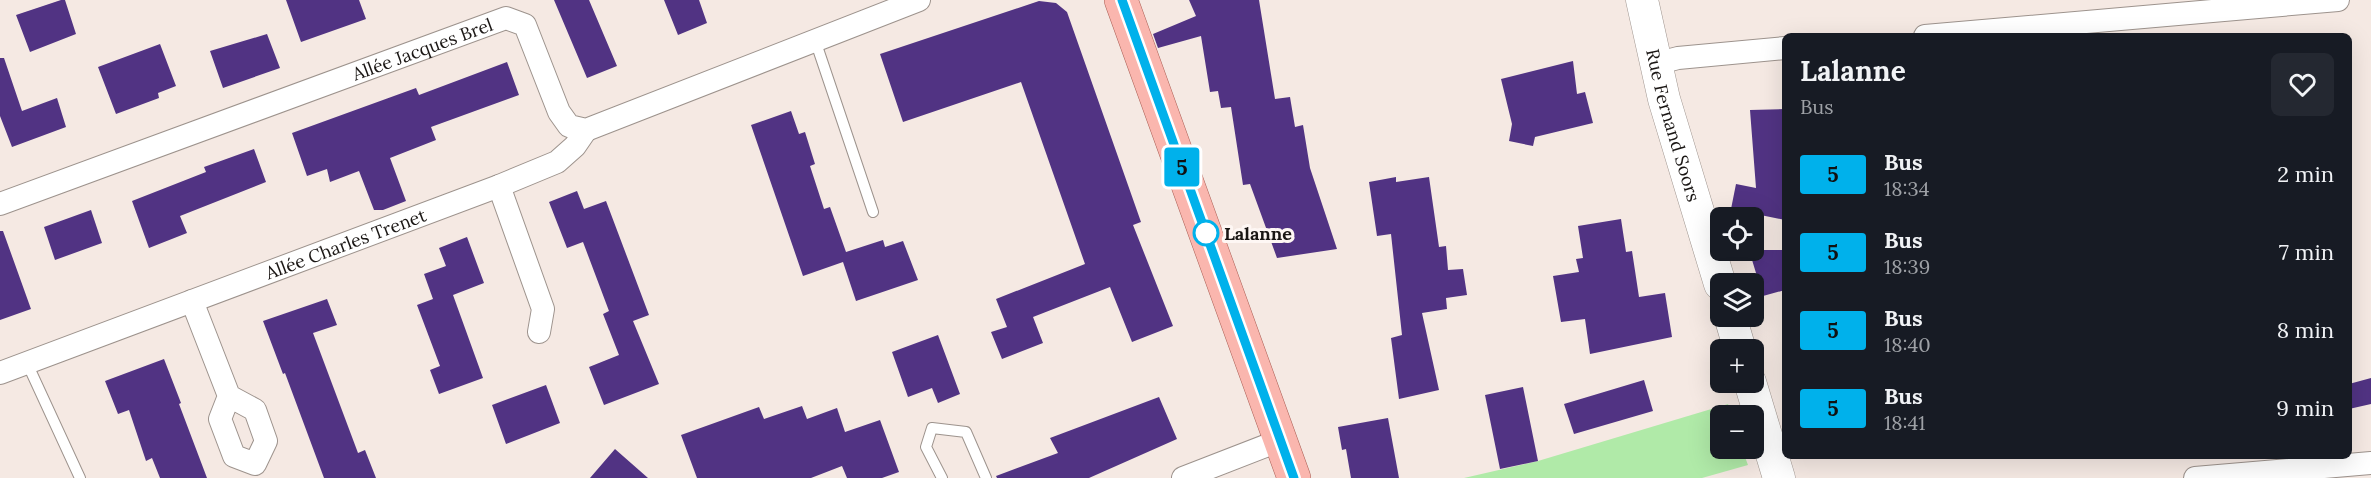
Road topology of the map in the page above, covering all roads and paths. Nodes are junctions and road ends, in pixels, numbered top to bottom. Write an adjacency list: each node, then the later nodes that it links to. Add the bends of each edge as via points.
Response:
1 (919, 0): 6 (street)
2 (1121, 0): 20 (main road)
3 (1642, 0): 8 (street, Rue Fernand Soors)
4 (2338, 0): 5 (street)
5 (1959, 33)
6 (814, 39): 9 (street); 12 (lane)
7 (1782, 48): 8 (street, via 1678,58)
8 (1655, 64): 13 (street, Rue Fernand Soors)
9 (586, 130): 10 (street, Allée Charles Trenet, via 557,162); 11 (street, Allée Jacques Brel, via 569,126 559,112 525,25 506,18)
10 (499, 186): 14 (street, Allée Charles Trenet); 15 (street, via 543,309)
11 (0, 204)
12 (873, 212)
13 (1717, 273)
14 (192, 301): 16 (street, Allée Charles Trenet); 19 (street)
15 (539, 332)
16 (27, 363): 17 (street, Allée Charles Trenet); 22 (lane)
17 (0, 374)
18 (1753, 393): 27 (street)
19 (229, 396)
20 (1281, 440): 25 (street); 26 (main road)
21 (2371, 463): 28 (street)
22 (80, 478)
23 (942, 478): 24 (lane, via 926,447 932,428 966,432)
24 (986, 478)
25 (1183, 478)
26 (1294, 478)
27 (1779, 478)
28 (2195, 478)

